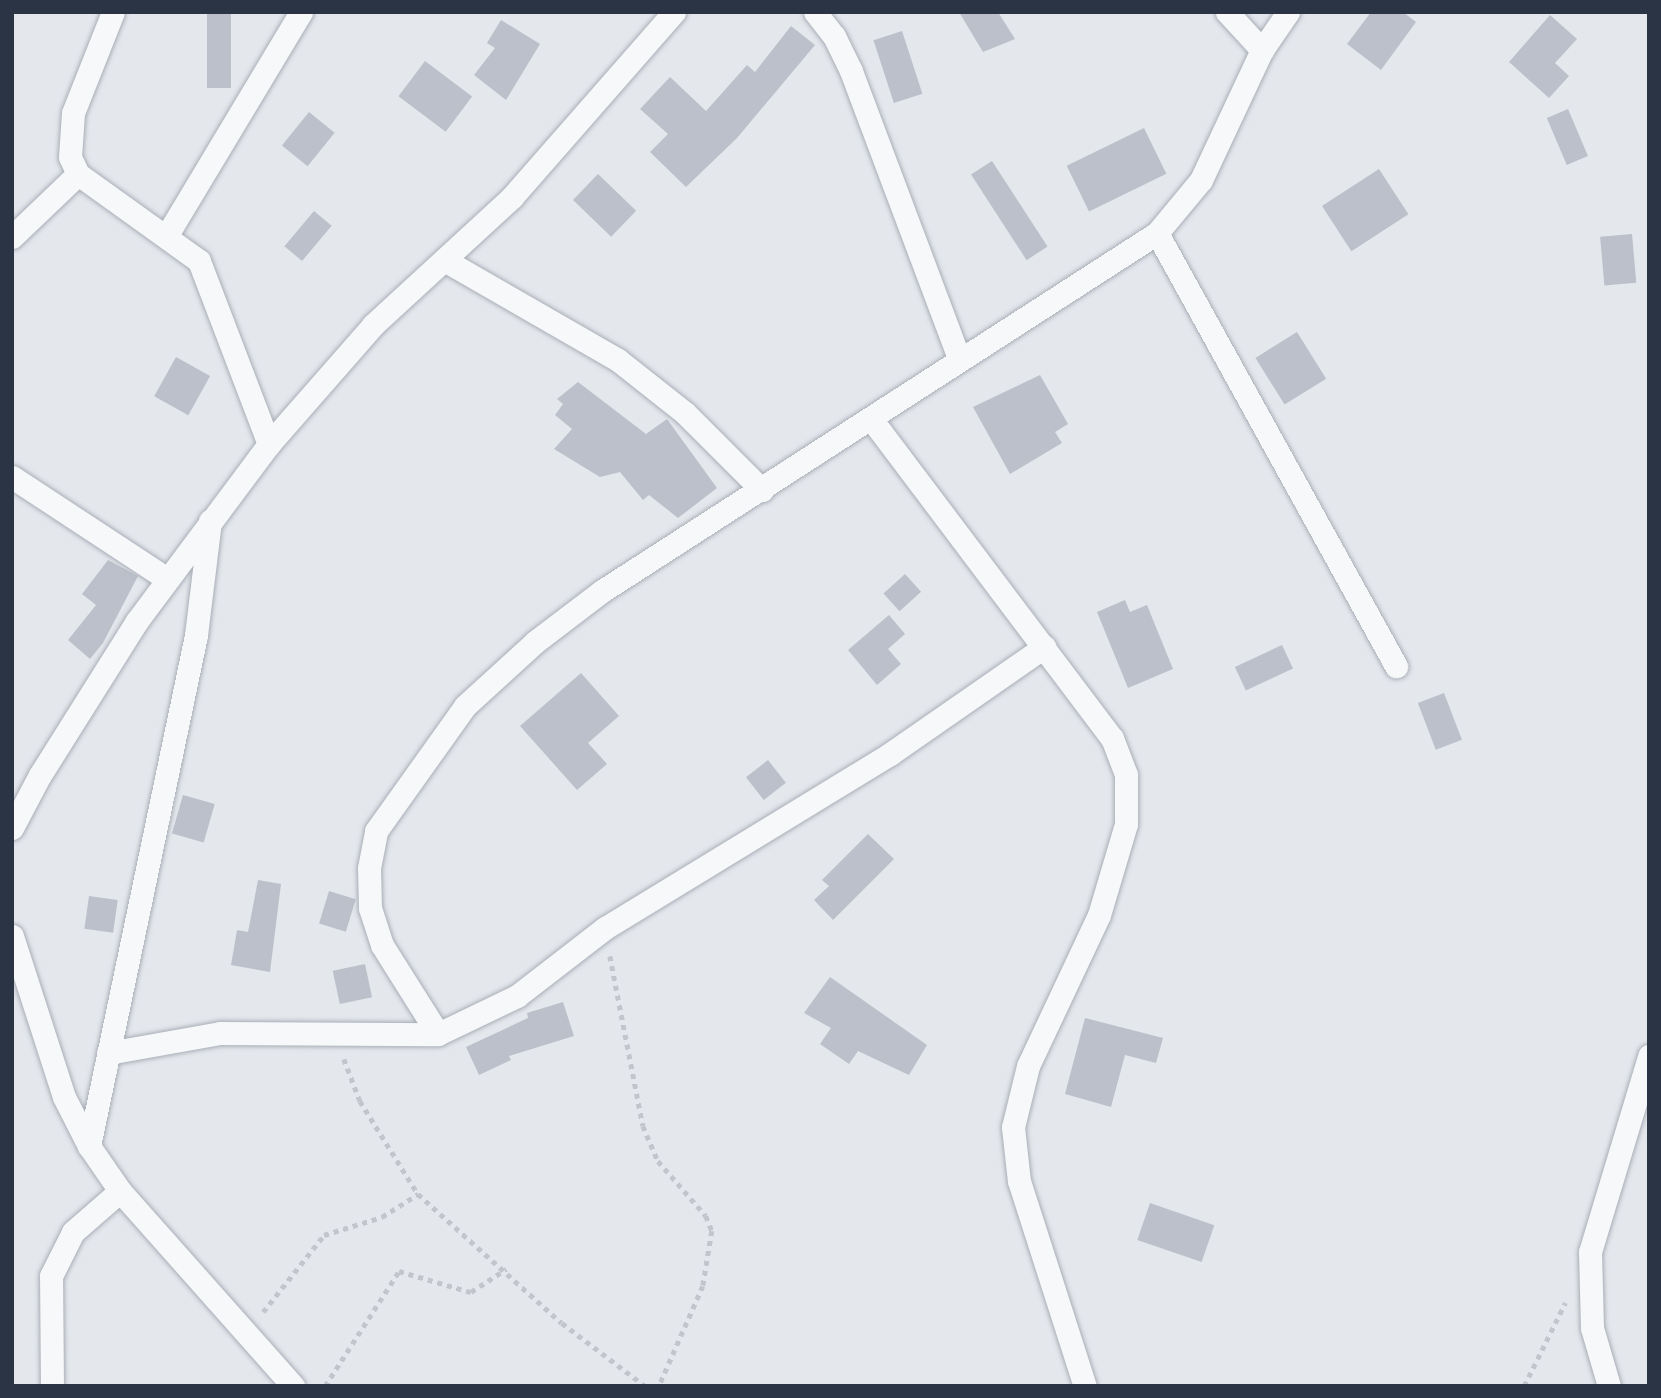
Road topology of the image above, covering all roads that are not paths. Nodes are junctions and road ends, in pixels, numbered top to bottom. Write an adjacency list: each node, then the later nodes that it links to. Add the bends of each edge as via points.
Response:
1 (113, 12): 8 (street, via 74,113 71,157)
2 (301, 12): 10 (street)
3 (674, 12): 12 (street, via 587,117)
4 (815, 12): 13 (street, via 834,36 851,71)
5 (1227, 12): 7 (street)
6 (1289, 12): 7 (street)
7 (1262, 50): 9 (street, via 1201,180)
8 (78, 174): 10 (street); 11 (street)
9 (1157, 233): 13 (street); 21 (street)
10 (167, 234): 15 (street, via 199,261)
11 (12, 237)
12 (446, 261): 15 (street, via 373,325); 17 (street, via 618,359 685,413)
13 (959, 359): 14 (street)
14 (872, 420): 17 (street); 20 (street)
15 (269, 444): 18 (street)
16 (12, 477): 19 (street)
17 (761, 490): 24 (street, via 602,591 535,642 465,706 376,831 369,868 370,908 382,945)
18 (211, 517): 19 (street); 25 (street, via 196,635)
19 (166, 578): 22 (street, via 40,775)
20 (1044, 647): 24 (street, via 890,754 605,928 517,996); 31 (street, via 1112,738 1126,775 1126,824 1099,915 1028,1066 1013,1127 1019,1181)
21 (1396, 666)
22 (12, 828)
23 (12, 936): 27 (street, via 64,1097)
24 (438, 1034): 25 (street, via 220,1033)
25 (108, 1053): 27 (street)
26 (1649, 1056): 32 (street, via 1590,1252 1592,1328)
27 (89, 1146): 28 (street)
28 (120, 1191): 29 (street, via 73,1232 51,1276); 30 (street)
29 (52, 1386)
30 (293, 1386)
31 (1085, 1386)
32 (1609, 1386)

